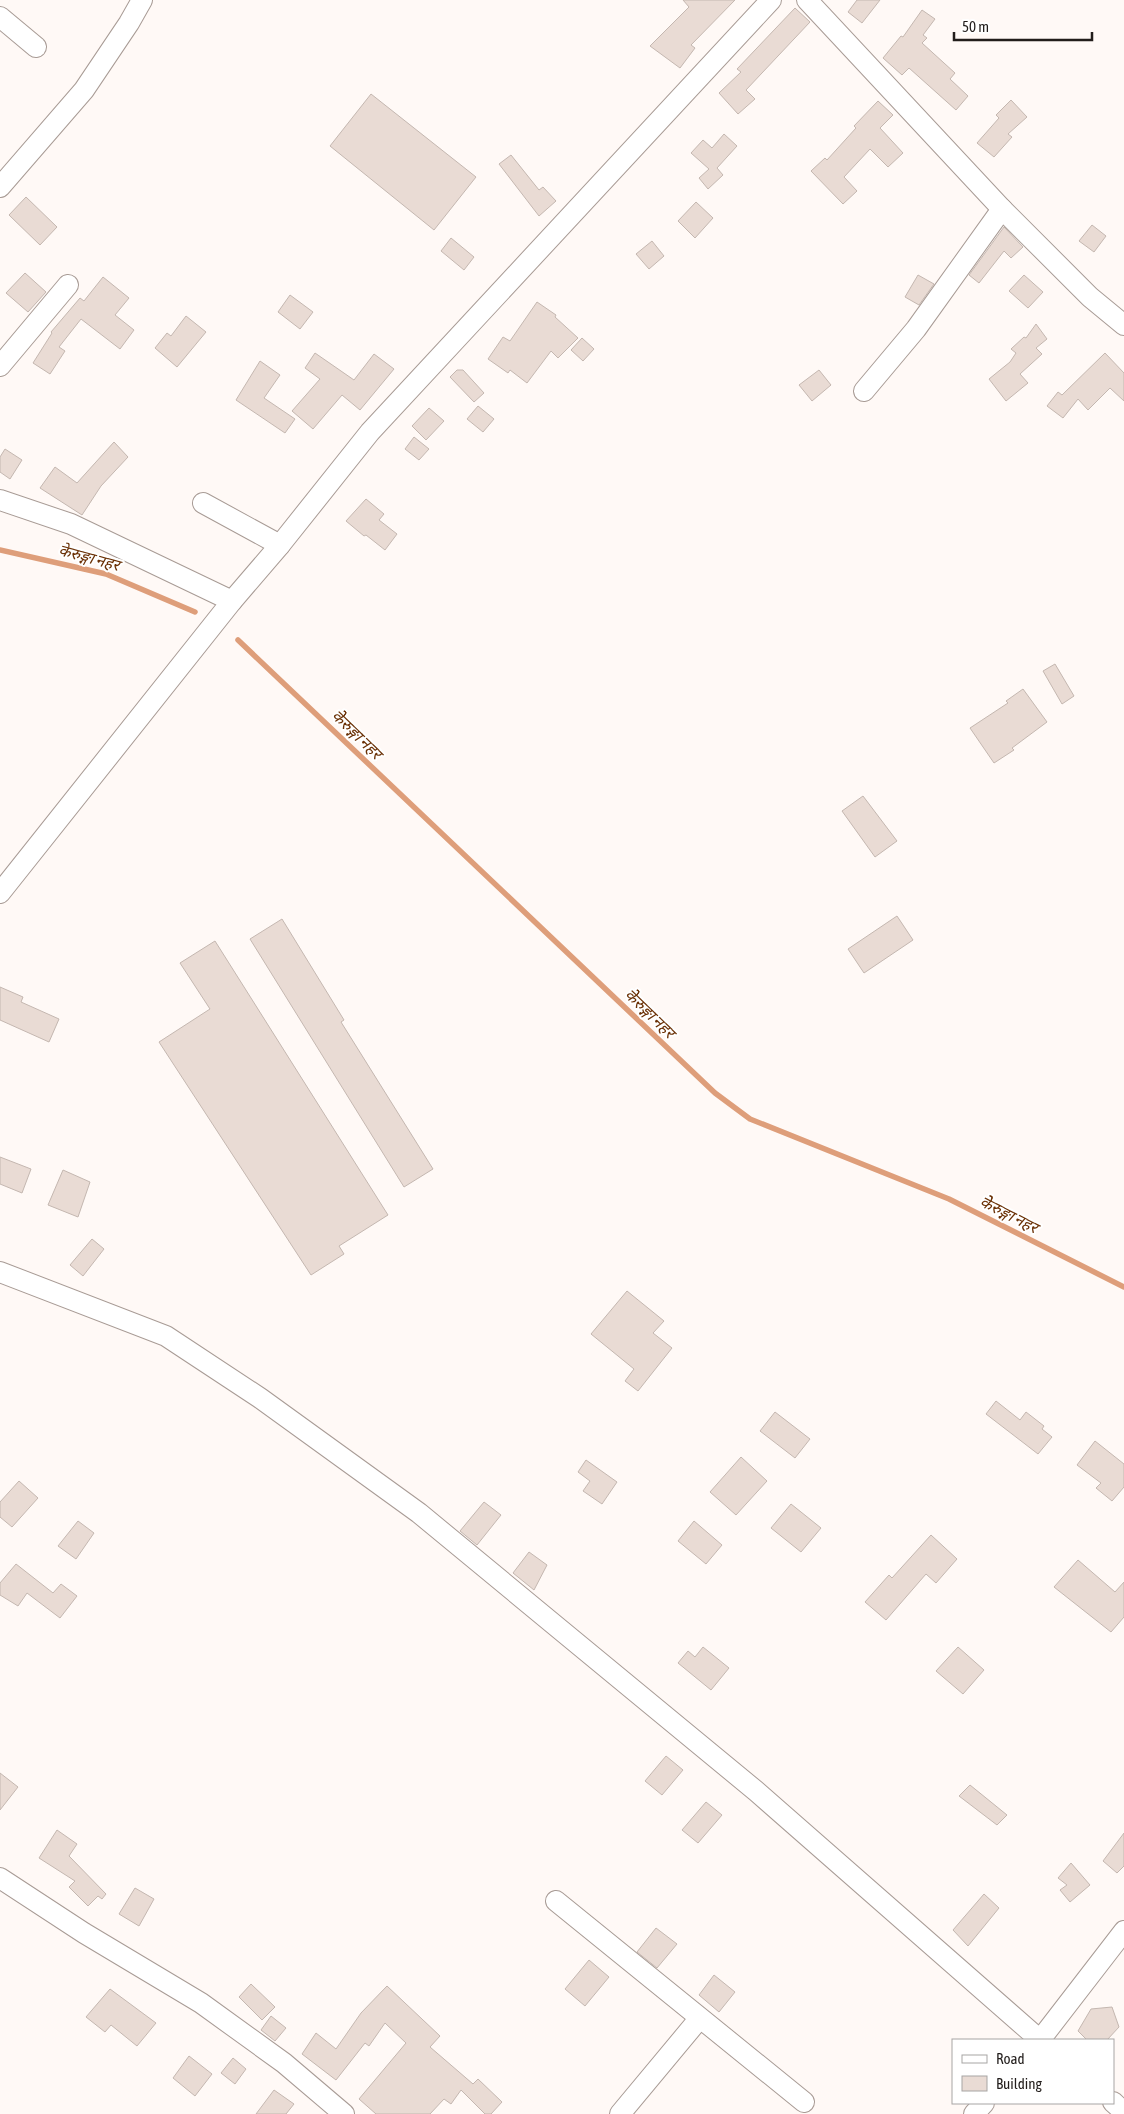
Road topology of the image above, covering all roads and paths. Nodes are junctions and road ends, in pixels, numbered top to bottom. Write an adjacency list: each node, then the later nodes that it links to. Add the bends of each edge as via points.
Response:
1 (142, 0): 6 (street, via 84,90)
2 (771, 0): 14 (street, via 370,432)
3 (808, 0): 7 (street)
4 (0, 17): 5 (street)
5 (36, 47)
6 (0, 187)
7 (1002, 209): 9 (street, via 1090,297); 11 (street, via 916,329)
8 (68, 285): 10 (street)
9 (1124, 325)
10 (0, 366)
11 (864, 391)
12 (0, 500): 15 (street, via 71,524)
13 (203, 503): 14 (street)
14 (280, 545): 15 (street)
15 (232, 601): 16 (street)
16 (0, 893)
17 (0, 1272): 22 (street, via 166,1336 260,1398 419,1513 756,1791)
18 (0, 1878): 28 (street, via 201,2003 284,2063)
19 (556, 1901): 21 (street)
20 (1124, 1931): 23 (street)
21 (699, 2019): 24 (street); 29 (street)
22 (1039, 2039)
23 (1041, 2039)
24 (804, 2102)
25 (1114, 2103): 27 (street)
26 (983, 2104): 30 (street)
27 (1124, 2112)
28 (344, 2114)
29 (620, 2114)
30 (974, 2114)

